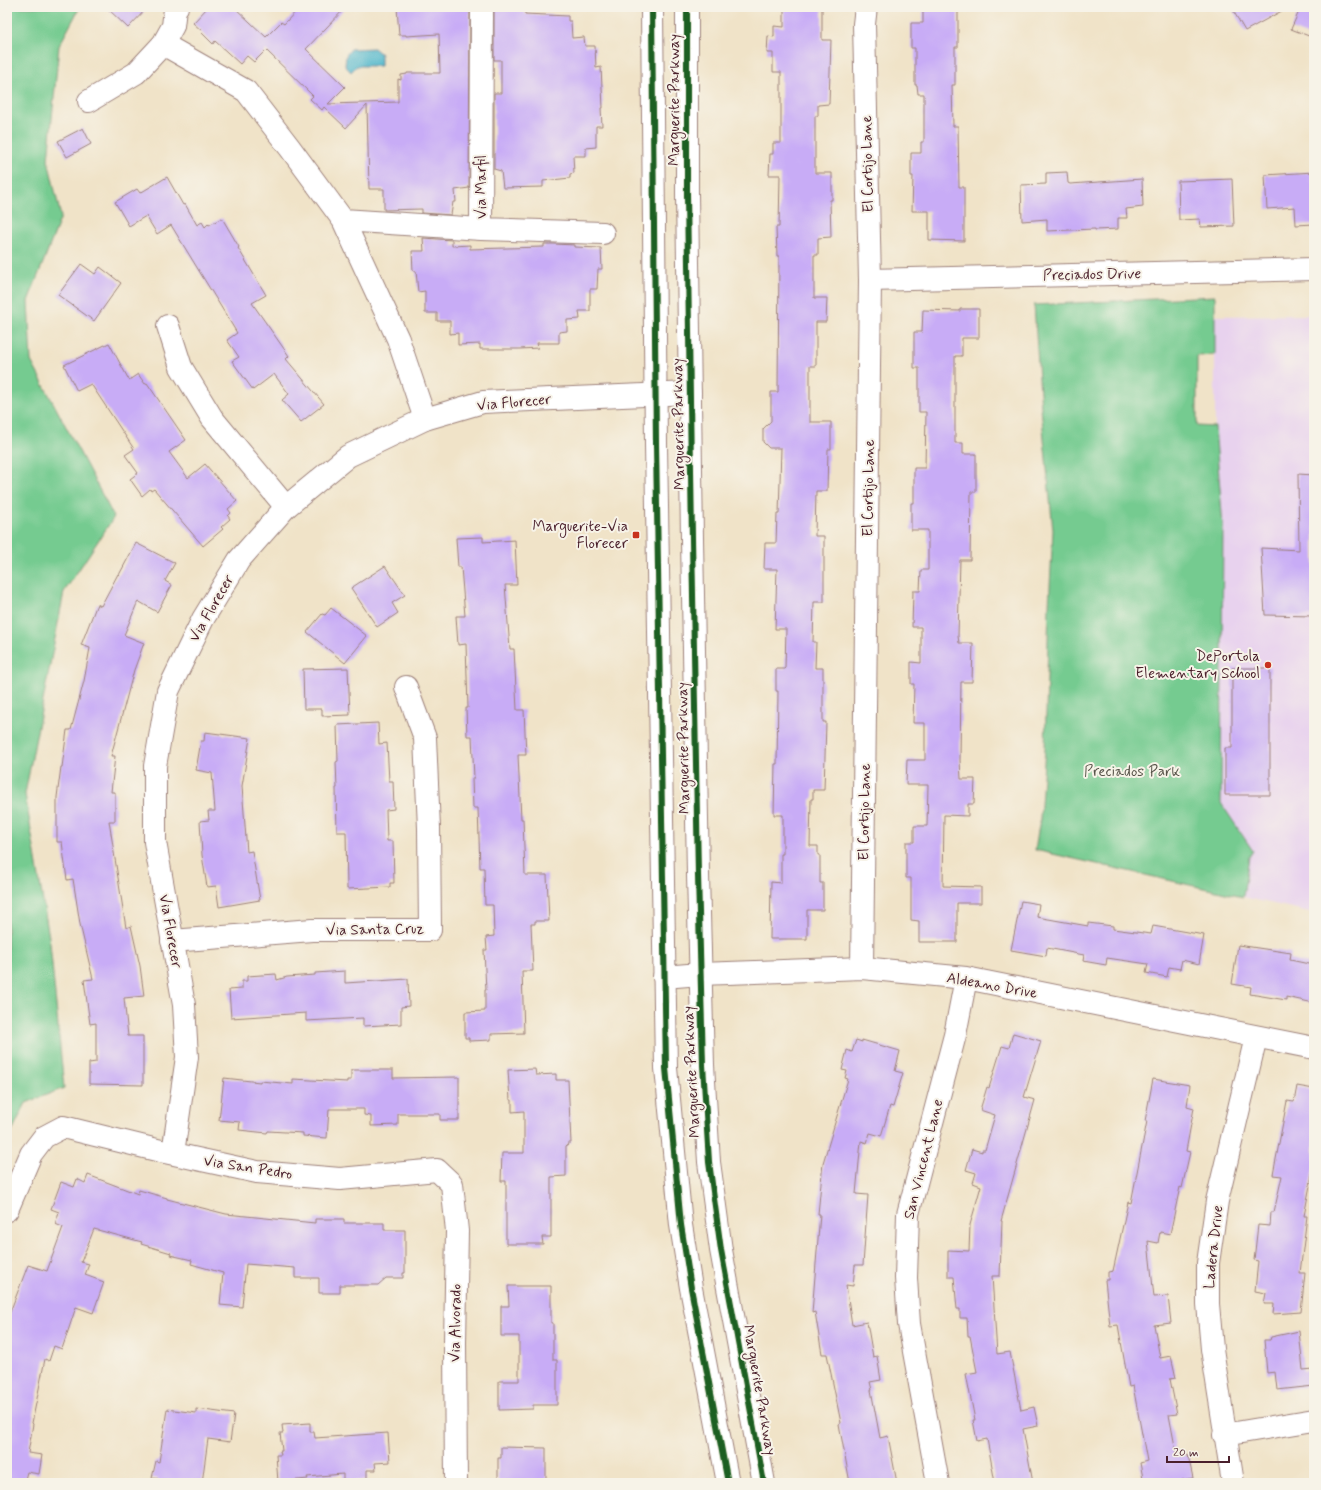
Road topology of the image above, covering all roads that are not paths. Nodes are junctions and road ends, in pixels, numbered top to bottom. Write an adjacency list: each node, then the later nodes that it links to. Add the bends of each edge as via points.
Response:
1 (177, 7): 6 (street, via 173,26)
2 (482, 7): 9 (street, Via Marfil)
3 (652, 7): 15 (street, Marguerite Parkway)
4 (687, 7): 14 (street, Marguerite Parkway)
5 (866, 7): 12 (street, El Cortijo Lane, via 864,24)
6 (164, 44): 7 (street, via 136,74); 8 (street, via 246,91)
7 (89, 101)
8 (343, 220): 9 (street, Via Marfil); 16 (street, via 398,339)
9 (481, 229): 10 (street)
10 (603, 233)
11 (1314, 269): 12 (street, Preciados Drive)
12 (870, 280): 20 (street, El Cortijo Lane)
13 (168, 326): 17 (street, via 181,368 212,418)
14 (690, 393): 15 (street, Via Florecer); 21 (street, Marguerite Parkway)
15 (655, 394): 16 (street, Via Florecer, via 483,402); 22 (street, Marguerite Parkway)
16 (425, 420): 17 (street, Via Florecer, via 348,456)
17 (286, 507): 19 (street, Via Florecer, via 239,560 203,619 168,691 155,766 155,842)
18 (406, 687): 19 (street, Via Santa Cruz, via 424,738 429,828 430,930 312,930)
19 (172, 940): 26 (street, Via Florecer, via 184,1005 187,1057)
20 (862, 968): 21 (street, Aldeano Drive); 23 (street, Aldeano Drive)
21 (700, 974): 22 (street, Aldeano Drive); 33 (street, Marguerite Parkway, via 702,1065 709,1162 721,1250)
22 (664, 977): 32 (street, Marguerite Parkway, via 666,1068 681,1225 690,1288)
23 (966, 978): 24 (street, Aldeano Drive); 34 (street, San Vincent Lane, via 955,1035 908,1214 906,1278 909,1324)
24 (1256, 1037): 25 (street, Aldeano Drive); 30 (street, Ladera Drive, via 1217,1201 1208,1264 1211,1341)
25 (1314, 1048)
26 (173, 1153): 27 (street, Via San Pedro, via 257,1172 340,1179); 28 (street, Via San Pedro, via 63,1127 44,1137 31,1154)
27 (437, 1170): 31 (street, Via Alvorado, via 452,1184 457,1231)
28 (7, 1210)
29 (1314, 1420): 30 (street)
30 (1224, 1435): 35 (street, Ladera Drive)
31 (456, 1483)
32 (728, 1483)
33 (764, 1483)
34 (938, 1483)
35 (1233, 1483)

